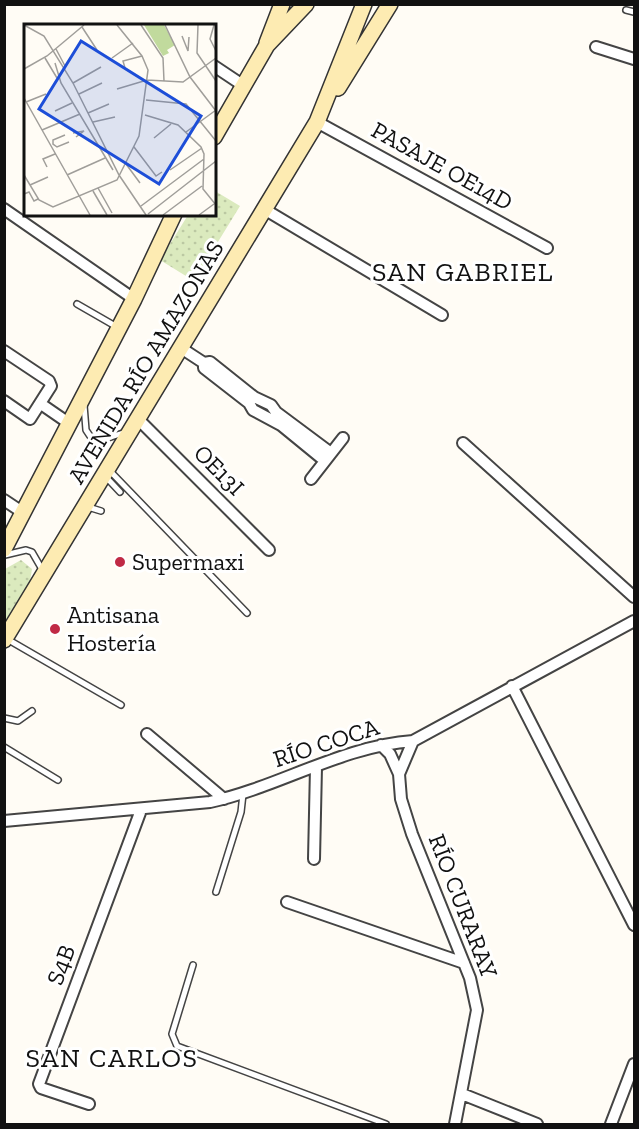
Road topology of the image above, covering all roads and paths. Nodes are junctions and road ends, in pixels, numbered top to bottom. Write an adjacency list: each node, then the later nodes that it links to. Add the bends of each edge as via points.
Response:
1 (282, 4): 7 (main road)
2 (306, 4): 7 (main road)
3 (364, 4): 12 (main road, AVENIDA RÍO AMAZONAS)
4 (390, 4): 12 (main road)
5 (626, 10): 6 (lane)
6 (634, 12)
7 (267, 45): 11 (main road)
8 (596, 47): 9 (street)
9 (634, 59)
10 (216, 67): 11 (street)
11 (244, 86): 13 (main road)
12 (317, 122): 14 (main road, AVENIDA RÍO AMAZONAS); 17 (street, PASAJE OE14D)
13 (216, 134)
14 (264, 208): 20 (street); 22 (main road, AVENIDA RÍO AMAZONAS)
15 (4, 209): 18 (street)
16 (173, 216): 18 (main road, AVENIDA RÍO AMAZONAS)
17 (547, 248)
18 (134, 299): 21 (main road, AVENIDA RÍO AMAZONAS)
19 (77, 304): 21 (lane)
20 (442, 315)
21 (120, 328): 24 (main road, AVENIDA RÍO AMAZONAS)
22 (181, 348): 28 (main road, AVENIDA RÍO AMAZONAS); 31 (street, via 204,363 210,362 251,400 262,398 274,415)
23 (4, 351): 26 (street, via 50,382 51,388)
24 (86, 395): 27 (main road, AVENIDA RÍO AMAZONAS); 28 (lane, via 84,418 87,435 92,439 102,440)
25 (4, 401): 26 (street, via 29,419)
26 (41, 404): 27 (street)
27 (70, 424): 38 (main road, AVENIDA RÍO AMAZONAS)
28 (135, 425): 32 (main road, AVENIDA RÍO AMAZONAS); 40 (street, OE13I)
29 (343, 438): 31 (street)
30 (463, 443): 43 (street)
31 (328, 457): 33 (street)
32 (107, 473): 34 (lane); 36 (main road, AVENIDA RÍO AMAZONAS); 44 (lane)
33 (311, 479)
34 (120, 492)
35 (4, 500): 38 (street)
36 (86, 506): 37 (lane); 42 (main road, AVENIDA RÍO AMAZONAS)
37 (101, 511)
38 (22, 512): 39 (main road, AVENIDA RÍO AMAZONAS)
39 (4, 549)
40 (270, 550)
41 (4, 555): 42 (lane, via 32,552 40,562)
42 (43, 576): 46 (main road, AVENIDA RÍO AMAZONAS)
43 (634, 597)
44 (247, 613)
45 (634, 621): 47 (street, RÍO COCA)
46 (5, 639): 48 (lane)
47 (512, 686): 52 (street, RÍO COCA); 65 (street)
48 (121, 705)
49 (32, 711): 50 (lane, via 18,721)
50 (4, 718)
51 (147, 734): 59 (street)
52 (413, 741): 53 (street, RÍO COCA); 56 (street, RÍO CURARAY)
53 (381, 745): 55 (street, RÍO COCA); 56 (street)
54 (4, 747): 57 (lane)
55 (316, 767): 58 (street, RÍO COCA); 62 (street)
56 (399, 774): 66 (street, RÍO CURARAY, via 401,799 412,834)
57 (57, 780)
58 (243, 794): 59 (street, RÍO COCA); 63 (lane)
59 (224, 799): 60 (street, RÍO COCA)
60 (141, 810): 61 (street, RÍO COCA); 70 (street, S4B, via 39,1084)
61 (4, 821)
62 (314, 859)
63 (216, 892)
64 (286, 902): 66 (street)
65 (634, 925)
66 (464, 963): 69 (street, RÍO CURARAY, via 477,1010)
67 (193, 965): 71 (lane, via 172,1034 177,1046)
68 (634, 1064): 74 (street)
69 (462, 1094): 72 (street, RÍO CURARAY); 73 (street)
70 (89, 1104)
71 (386, 1125)
72 (455, 1125)
73 (537, 1125)
74 (611, 1125)

